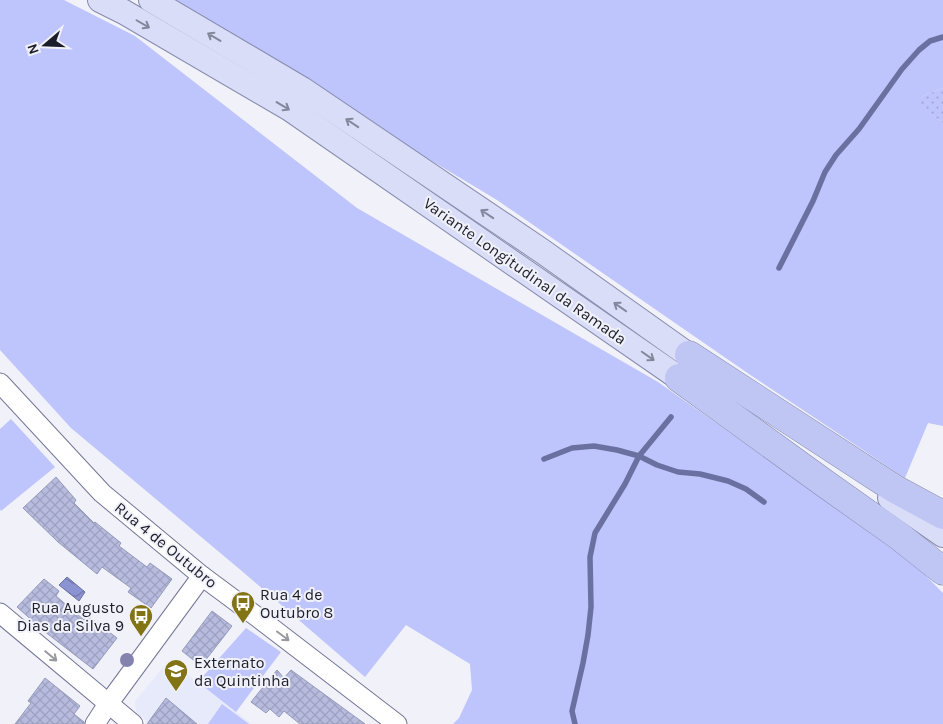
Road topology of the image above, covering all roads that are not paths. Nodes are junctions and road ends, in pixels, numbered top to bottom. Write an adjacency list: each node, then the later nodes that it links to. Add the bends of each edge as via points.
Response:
1 (100, 0): 3 (main road, Variante Longitudinal da Ramada, one-way to 3, via 290,109)
2 (151, 0): 3 (main road, Variante Longitudinal da Ramada, one-way to 2, via 542,252 302,89)
3 (684, 367): 5 (highway); 6 (main road, Variante Longitudinal da Ramada, via 845,467); 7 (main road, Variante Longitudinal da Ramada, via 832,477); 8 (highway, via 827,485)
4 (0, 383): 9 (street, Rua 4 de Outubro, via 102,494)
5 (943, 515)
6 (943, 535)
7 (943, 553)
8 (943, 571)
9 (202, 576): 11 (street); 14 (street, Rua 4 de Outubro, one-way to 14)
10 (0, 613): 11 (street, one-way to 11)
11 (108, 704): 12 (street); 13 (street)
12 (95, 724)
13 (133, 724)
14 (397, 724)

